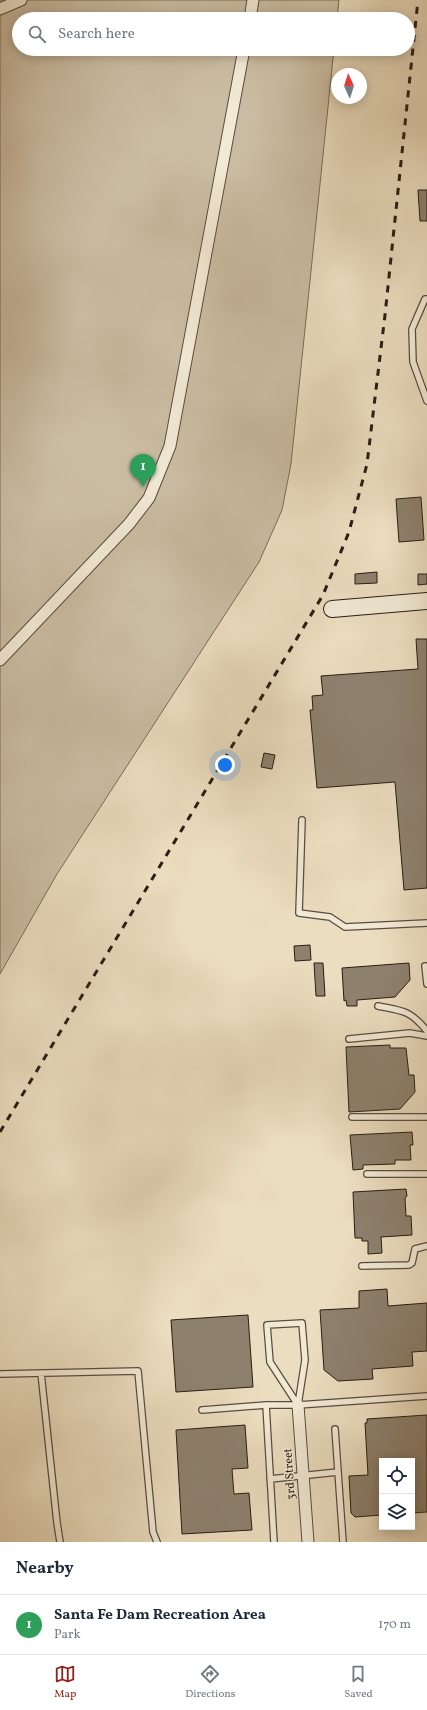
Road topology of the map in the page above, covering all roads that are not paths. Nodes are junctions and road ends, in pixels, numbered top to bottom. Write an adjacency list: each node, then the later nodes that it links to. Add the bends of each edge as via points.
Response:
1 (21, 0): 3 (street)
2 (253, 0): 4 (street)
3 (0, 9)
4 (251, 12)
5 (243, 56): 10 (street, via 170,446 149,498 129,524)
6 (427, 299): 7 (lane, via 412,329 413,362)
7 (427, 401)
8 (427, 601): 9 (street)
9 (332, 609)
10 (0, 660)
11 (302, 820): 12 (lane, via 299,913 330,917 345,927)
12 (427, 923)
13 (425, 966): 14 (lane)
14 (427, 984)
15 (378, 1006): 16 (lane, via 407,1012)
16 (427, 1031)
17 (427, 1036): 18 (lane, via 410,1033)
18 (349, 1039)
19 (352, 1117): 20 (lane)
20 (427, 1117)
21 (367, 1174): 22 (lane)
22 (427, 1174)
23 (427, 1246): 24 (lane, via 415,1249 412,1263 409,1265)
24 (362, 1266)
25 (0, 1374): 26 (lane)
26 (41, 1374): 35 (lane); 36 (lane, via 138,1371 153,1532)
27 (427, 1396): 29 (lane)
28 (266, 1405): 29 (lane); 30 (lane); 34 (lane)
29 (298, 1405): 29 (lane, via 304,1360 302,1323 267,1325 270,1362); 33 (street, 3rd Street)
30 (202, 1410)
31 (335, 1429): 32 (lane)
32 (338, 1472): 33 (lane); 39 (lane)
33 (303, 1476): 34 (lane); 38 (street, 3rd Street)
34 (270, 1479): 37 (lane)
35 (60, 1542)
36 (157, 1542)
37 (274, 1542)
38 (308, 1542)
39 (343, 1542)

